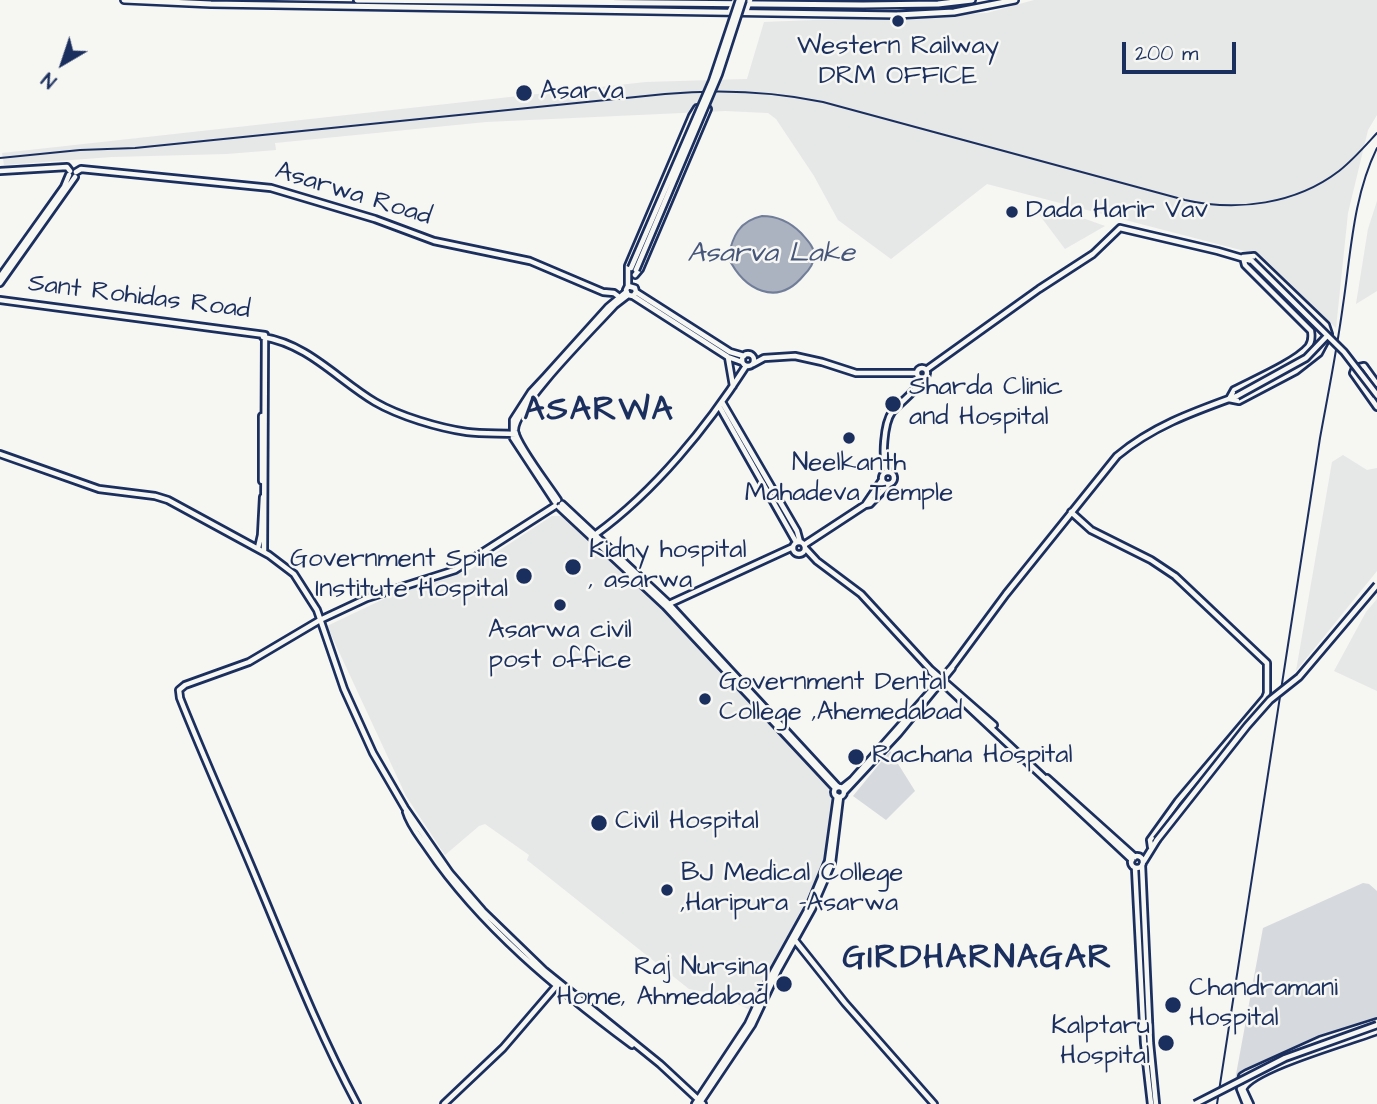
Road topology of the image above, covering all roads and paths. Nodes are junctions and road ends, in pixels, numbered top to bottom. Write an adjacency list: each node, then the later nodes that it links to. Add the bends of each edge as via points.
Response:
1 (124, 0): 6 (main road)
2 (357, 0): 5 (main road)
3 (972, 0): 5 (main road, via 911,5)
4 (1015, 0): 8 (main road, via 929,14)
5 (742, 1): 7 (street); 8 (street); 12 (street, bridge, via 719,74)
6 (228, 2): 7 (main road)
7 (730, 11): 8 (main road)
8 (746, 12)
9 (0, 171): 10 (street, Asarwa Road)
10 (73, 172): 13 (street); 14 (street); 17 (street, Asarwa Road, via 271,188 434,241 530,261)
11 (1243, 257): 20 (street, bridge); 22 (street, via 1245,265 1311,331); 23 (street, via 1254,256 1264,264 1326,325 1328,339); 29 (street, via 1120,228 1093,254 926,370 927,375)
12 (633, 271): 12 (street, via 628,267 631,259 692,116 697,108 708,109 640,269); 15 (street)
13 (0, 277)
14 (0, 283)
15 (631, 286): 16 (street); 16 (street)
16 (631, 294): 17 (street); 19 (street); 19 (street)
17 (619, 299): 36 (street, via 517,412)
18 (0, 301): 21 (street, Sant Rohidas Road)
19 (681, 325): 25 (street); 27 (street)
20 (1327, 336): 32 (street, bridge); 33 (street, bridge, via 1306,358)
21 (264, 337): 36 (street, via 308,354 375,402 397,411 468,432); 46 (street); 47 (street, Sant Rohidas Road)
22 (1310, 344): 23 (street); 33 (street, via 1234,390)
23 (1319, 353): 33 (street, via 1276,384 1239,401)
24 (753, 356): 26 (street); 27 (street, via 747,354); 28 (street)
25 (728, 357): 27 (street); 31 (street)
26 (764, 358): 28 (street); 29 (street, via 795,356 856,373)
27 (744, 361): 28 (street); 31 (street)
28 (753, 364)
29 (919, 375): 38 (street, via 916,389 890,414 883,459)
30 (1377, 383): 35 (street, via 1364,366 1355,368 1353,373)
31 (733, 387): 34 (street)
32 (1377, 395)
33 (1229, 399): 43 (street, via 1140,437)
34 (720, 404): 44 (street, via 634,503); 45 (street)
35 (1377, 407)
36 (514, 433): 41 (street, via 516,444)
37 (0, 454): 46 (street, via 99,489 168,500)
38 (887, 471): 39 (street); 40 (street, via 895,477)
39 (882, 480): 40 (street); 42 (street)
40 (889, 484): 42 (street)
41 (558, 504): 44 (street); 51 (street, via 459,568 378,594)
42 (865, 505): 45 (street)
43 (1071, 512): 52 (street); 54 (street, via 1091,530 1175,576 1268,663 1265,698 1178,801 1150,840)
44 (594, 535): 50 (street)
45 (799, 547): 48 (street); 48 (street); 50 (street)
46 (258, 548): 47 (street)
47 (264, 552): 51 (street, via 294,574)
48 (817, 561): 52 (street, via 861,594)
49 (1377, 585): 54 (street, bridge, via 1299,677 1247,726)
50 (667, 605): 53 (street)
51 (320, 620): 59 (street, via 351,705 405,808 469,896); 63 (street, via 254,659 185,685 179,692 321,1034)
52 (942, 680): 53 (street); 55 (street)
53 (839, 791): 56 (street, via 828,861)
54 (1150, 848): 55 (street)
55 (1138, 860): 57 (street); 58 (street)
56 (793, 939): 62 (street); 65 (street)
57 (1140, 939): 58 (street); 61 (street)
58 (1147, 940): 61 (street)
59 (558, 985): 62 (street); 64 (street, via 505,1047)
60 (1377, 1026): 67 (street, bridge, via 1285,1058); 68 (street, bridge, via 1268,1068); 69 (street, via 1245,1084); 69 (street, via 1320,1040 1242,1076 1240,1089)
61 (1147, 1045): 66 (street)
62 (700, 1102)
63 (357, 1104)
64 (444, 1104)
65 (934, 1104)
66 (1153, 1104)
67 (1195, 1104)
68 (1200, 1104)
69 (1248, 1104)

